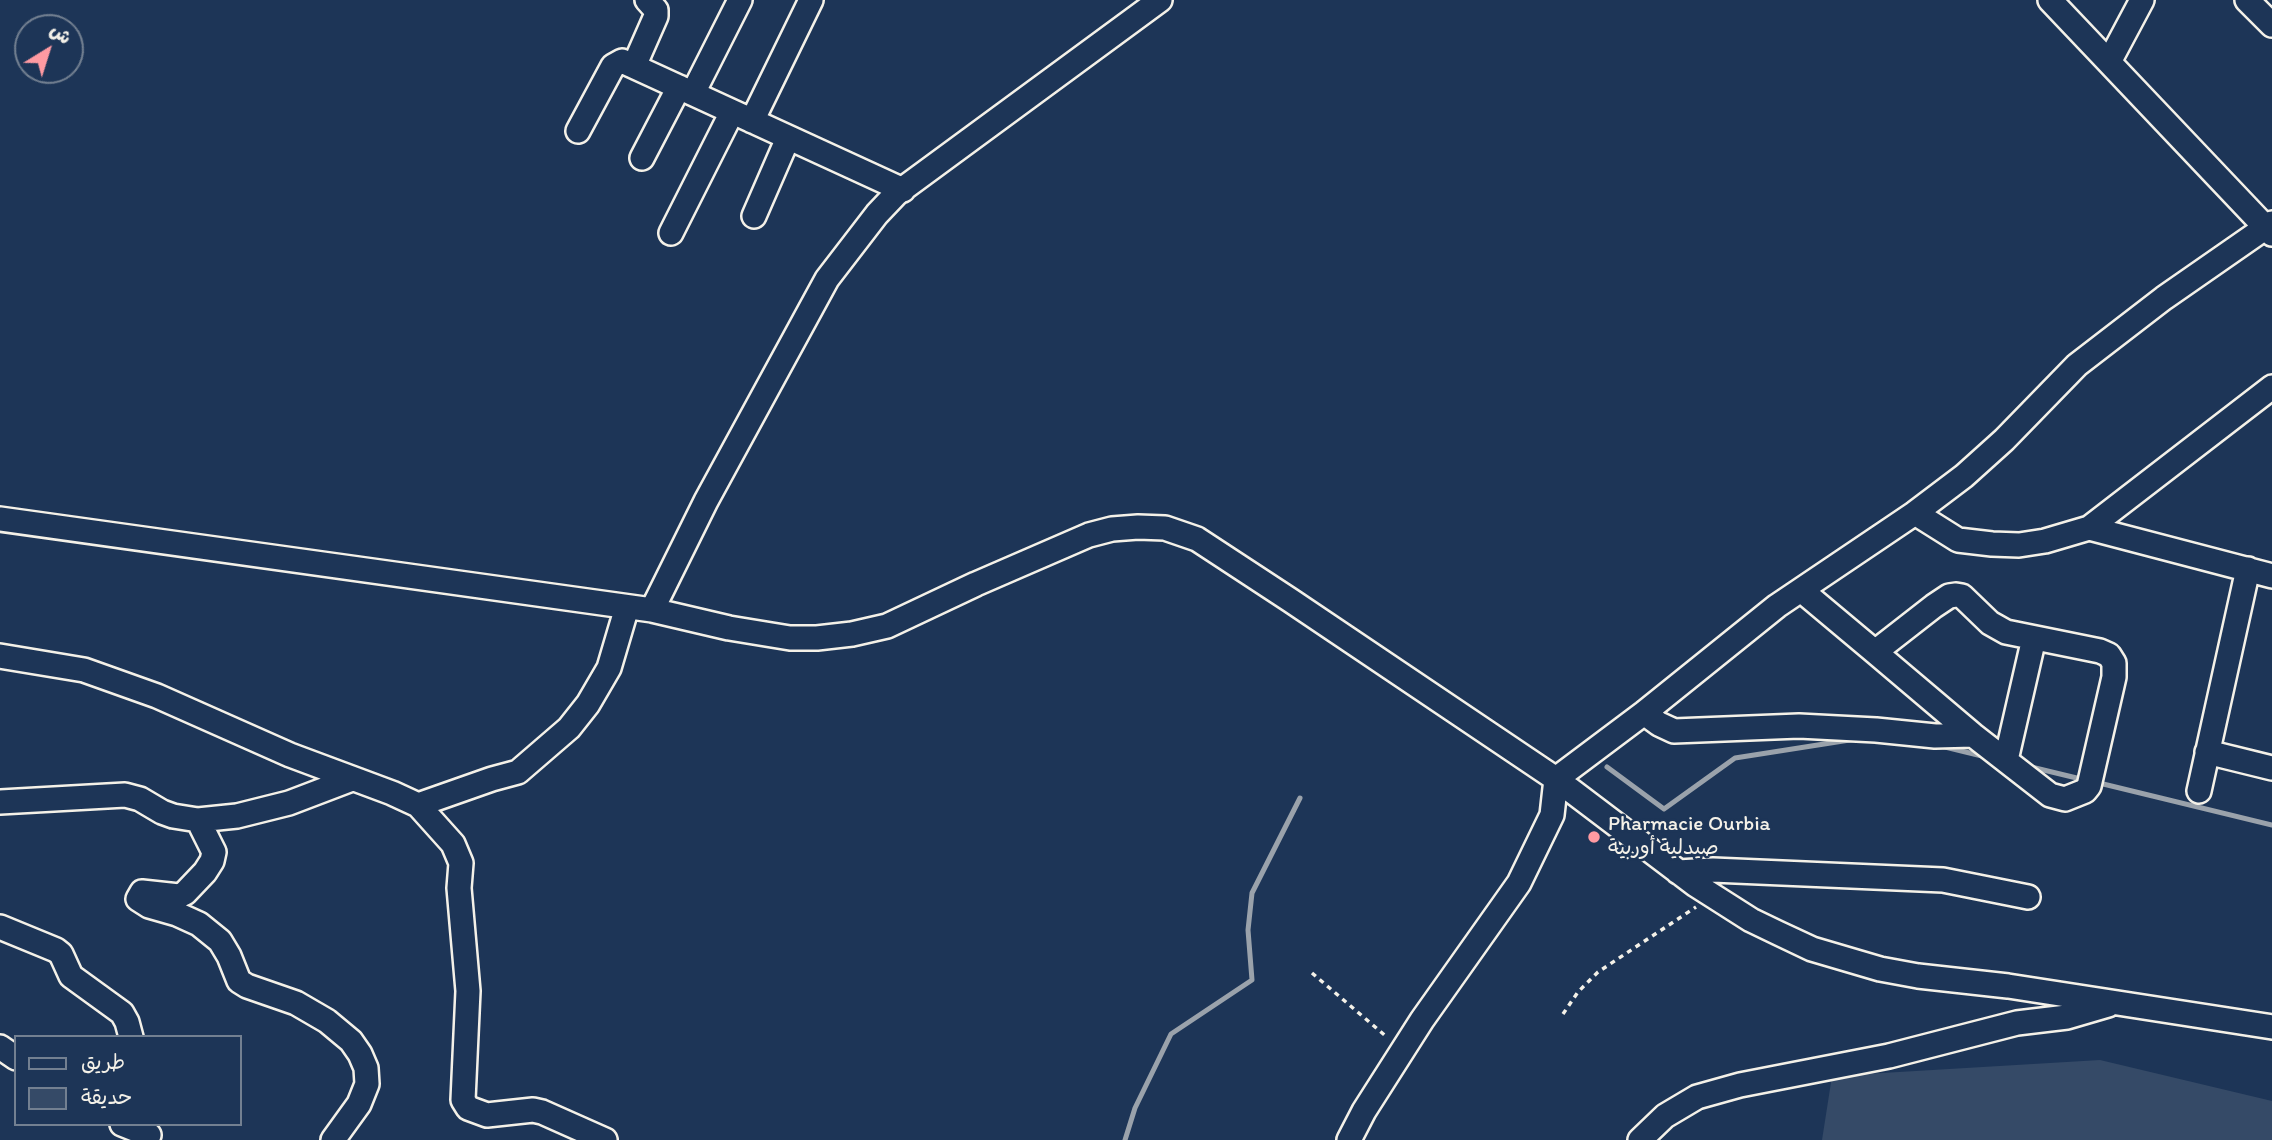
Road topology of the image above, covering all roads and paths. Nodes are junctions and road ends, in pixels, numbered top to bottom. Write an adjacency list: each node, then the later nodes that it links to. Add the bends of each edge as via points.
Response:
1 (647, 0): 10 (street, via 656,16)
2 (740, 0): 11 (street)
3 (811, 0): 12 (street)
4 (2050, 0): 9 (street)
5 (2142, 0): 9 (street)
6 (2247, 0): 8 (street)
7 (1159, 1): 16 (street)
8 (2272, 25)
9 (2109, 62): 18 (street)
10 (634, 66): 11 (street); 13 (street, via 622,61 612,66)
11 (686, 90): 12 (street); 15 (street)
12 (742, 116): 14 (street); 19 (street)
13 (578, 131)
14 (788, 138): 16 (street); 17 (street)
15 (642, 158)
16 (903, 190): 28 (street, via 877,214 827,279)
17 (754, 216)
18 (2270, 228): 21 (street, via 2164,298 2077,365 2004,440)
19 (671, 233)
20 (2272, 387): 23 (street)
21 (1915, 513): 23 (street, via 1958,540 1992,544 2045,541); 26 (street)
22 (0, 519): 27 (street)
23 (2089, 528): 24 (street)
24 (2248, 569): 25 (street); 34 (street)
25 (2272, 576)
26 (1801, 590): 30 (street); 32 (street)
27 (627, 607): 28 (street); 41 (street, via 608,668 569,728 517,772)
28 (652, 610): 38 (street, via 790,638 852,634 887,625 1089,535 1125,528 1165,528 1197,539)
29 (2034, 638): 30 (street, via 2006,632 1956,595 1934,606); 35 (street); 35 (street, via 2100,651 2114,663 2089,786 2065,799 2050,795)
30 (1875, 652): 33 (street)
31 (0, 656): 37 (street, via 84,670)
32 (1644, 713): 33 (street, via 1674,731 1799,726); 38 (street)
33 (1973, 735): 35 (street)
34 (2207, 752): 36 (street); 39 (street)
35 (2006, 760)
36 (2272, 768)
37 (352, 779): 41 (street); 42 (street, via 289,803)
38 (1556, 779): 43 (street); 52 (street, via 1552,815 1519,883)
39 (2200, 791)
40 (0, 802): 42 (street, via 125,795 173,816)
41 (418, 805): 56 (street, via 453,844 461,863 468,991 463,1100 468,1108 486,1115 542,1112)
42 (198, 820): 55 (street, via 214,852 205,872 179,896 142,892 138,899 199,924 219,941 239,981 296,1003 351,1041 366,1069 367,1084 359,1104)
43 (1678, 872): 44 (street); 45 (street, via 1943,880)
44 (1713, 896): 48 (street, via 1812,949 1880,969); 49 (path, via 1598,972)
45 (2028, 897)
46 (0, 926): 51 (street, via 56,950 71,976 122,1013)
47 (1312, 973): 52 (path)
48 (2112, 1003): 50 (street); 58 (street, via 2067,1017 2017,1023 1889,1056 1707,1094 1665,1116)
49 (1563, 1014)
50 (2272, 1027)
51 (130, 1035)
52 (1402, 1051): 57 (street)
53 (128, 1126): 54 (street)
54 (148, 1133)
55 (333, 1140)
56 (604, 1140)
57 (1349, 1140)
58 (1640, 1140)

